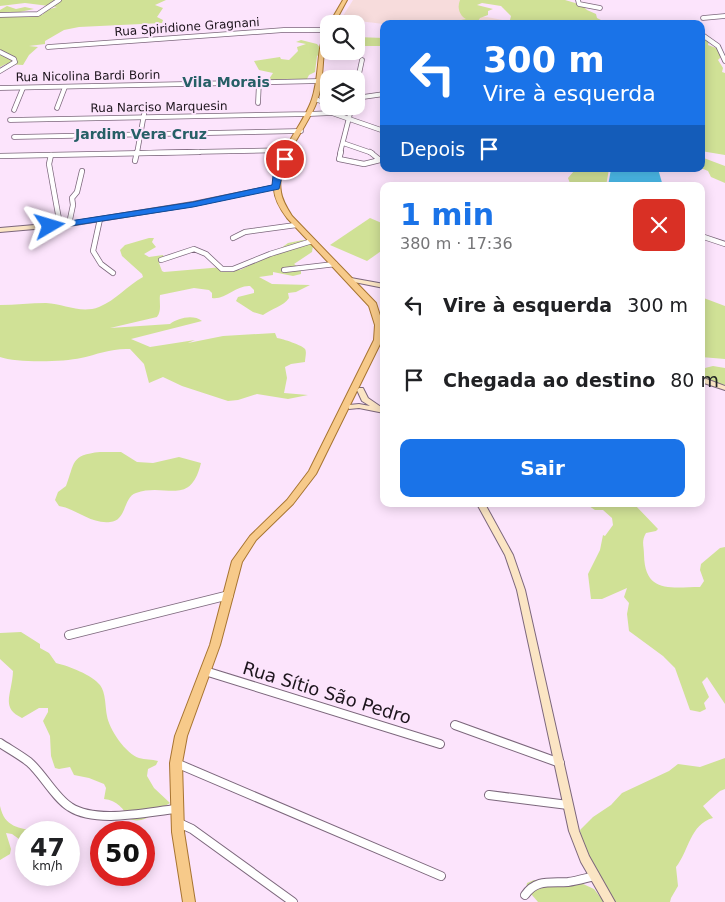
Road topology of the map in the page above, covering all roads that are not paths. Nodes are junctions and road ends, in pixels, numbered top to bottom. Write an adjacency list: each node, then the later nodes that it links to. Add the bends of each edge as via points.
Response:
1 (59, 0): 8 (street, via 36,16)
2 (346, 0): 6 (main road)
3 (351, 0): 6 (main road)
4 (578, 0): 5 (street, via 579,4)
5 (600, 8)
6 (339, 11): 7 (main road)
7 (337, 15)
8 (0, 16)
9 (725, 16): 10 (street)
10 (704, 18)
11 (320, 29): 13 (street, Rua Spiridione Gragnani)
12 (705, 37): 16 (street, via 718,46)
13 (48, 47)
14 (0, 52): 18 (street, via 15,62)
15 (362, 60): 17 (street)
16 (725, 61)
17 (360, 70)
18 (0, 71)
19 (320, 81): 20 (street, Rua Nicolina Bardi Borin); 26 (main road)
20 (259, 82): 21 (street, Rua Nicolina Bardi Borin); 28 (street)
21 (65, 86): 23 (street, Rua Nicolina Bardi Borin); 29 (street)
22 (0, 88): 23 (street, Rua Nicolina Bardi Borin)
23 (23, 88): 31 (street)
24 (380, 95): 25 (street)
25 (365, 97)
26 (315, 99): 27 (street); 33 (main road)
27 (320, 101)
28 (258, 103)
29 (57, 108)
30 (145, 109): 36 (street)
31 (14, 110)
32 (320, 113): 33 (street, Rua Narciso Marquesin)
33 (309, 114): 36 (street, Rua Narciso Marquesin); 40 (main road)
34 (335, 115): 37 (street)
35 (350, 115): 37 (street)
36 (144, 117): 38 (street, Rua Narciso Marquesin); 41 (street)
37 (349, 119): 39 (street); 43 (street)
38 (10, 120)
39 (380, 130)
40 (301, 131): 41 (street); 44 (main road)
41 (140, 134): 42 (street); 45 (street)
42 (14, 137)
43 (343, 143): 43 (street, via 340,160 364,164 380,160 372,153)
44 (290, 150): 45 (street); 50 (main road, via 278,173)
45 (136, 153): 46 (street); 48 (street)
46 (51, 155): 47 (street); 54 (street, via 49,164)
47 (0, 156)
48 (135, 161)
49 (82, 171): 52 (street, via 77,192 72,198)
50 (276, 187): 51 (street); 53 (main road, via 282,207)
51 (100, 219): 52 (street); 63 (street, via 92,252)
52 (69, 224): 54 (street)
53 (296, 225): 57 (street, via 245,232); 58 (main road)
54 (60, 226): 55 (street)
55 (0, 230)
56 (705, 237): 59 (street)
57 (233, 238)
58 (312, 240): 60 (street, via 228,270 199,248); 61 (main road)
59 (725, 244)
60 (161, 260)
61 (335, 264): 62 (street); 64 (main road)
62 (284, 270)
63 (113, 273)
64 (351, 280): 65 (street); 68 (main road, via 376,312 379,325 374,360)
65 (380, 285)
66 (705, 380): 67 (street)
67 (725, 388)
68 (355, 399): 69 (street, via 365,399); 70 (street, via 358,406); 72 (main road, via 302,488 245,548 237,561)
69 (380, 410)
70 (380, 411)
71 (483, 507): 79 (street, via 509,555 521,590)
72 (229, 595): 73 (street); 74 (main road)
73 (69, 635)
74 (204, 671): 77 (street, Rua Sítio São Pedro); 78 (main road, via 181,736)
75 (455, 725): 79 (street)
76 (0, 743): 82 (street, via 29,762 76,812 120,814)
77 (440, 744)
78 (176, 763): 82 (main road); 84 (street)
79 (560, 763): 81 (street)
80 (489, 795): 81 (street)
81 (568, 805): 85 (street, via 574,831)
82 (176, 809): 83 (main road)
83 (177, 822): 87 (main road); 88 (street, via 192,829)
84 (441, 876)
85 (595, 876): 86 (street, via 566,882 541,881 530,887); 89 (street)
86 (526, 895)
87 (189, 902)
88 (293, 902)
89 (610, 902)

